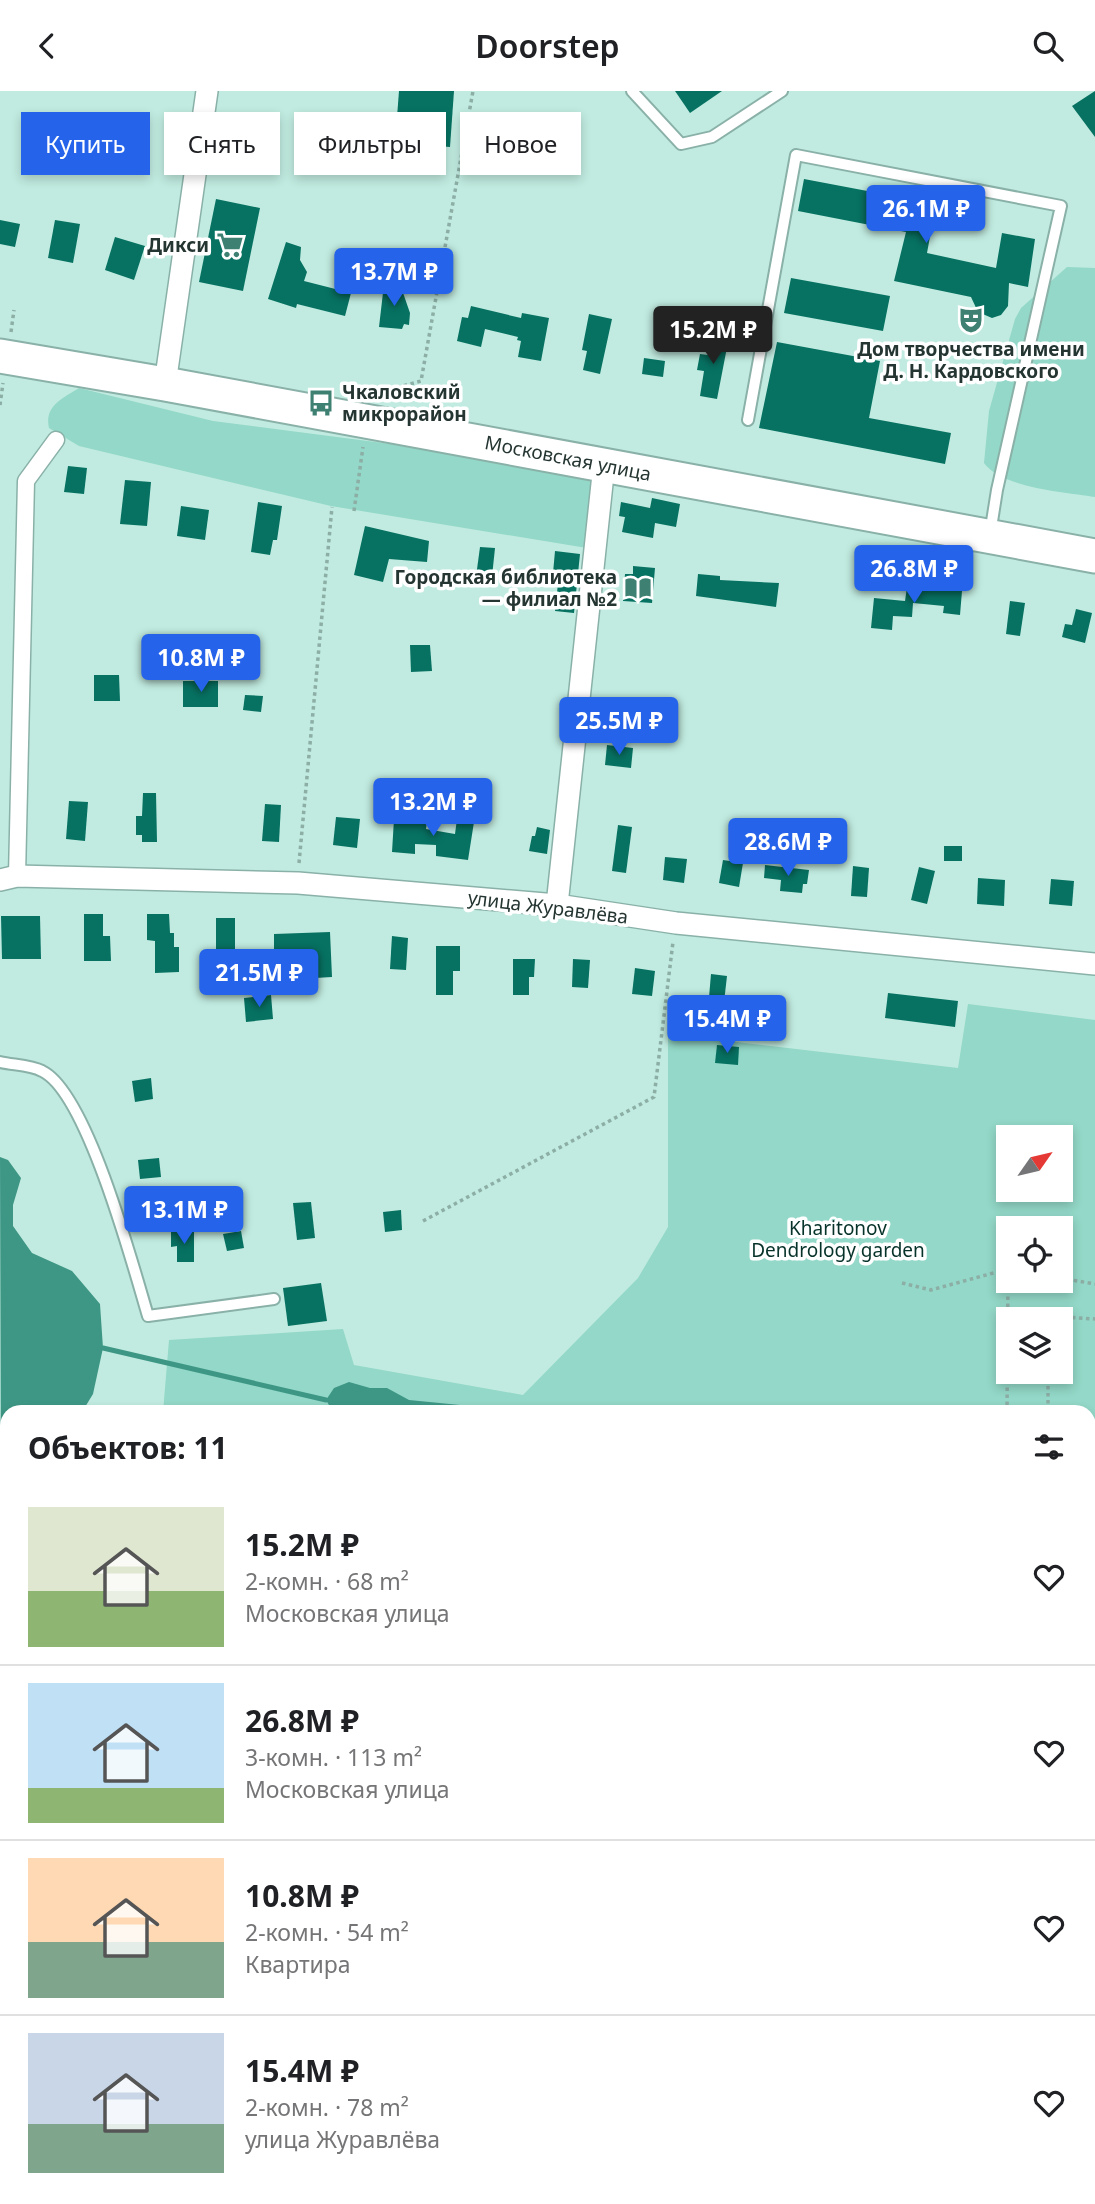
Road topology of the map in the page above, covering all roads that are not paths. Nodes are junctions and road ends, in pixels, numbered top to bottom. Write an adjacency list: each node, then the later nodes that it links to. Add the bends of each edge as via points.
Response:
1 (207, 91): 5 (street)
2 (632, 91): 3 (lane, via 681,144 712,137)
3 (782, 91)
4 (5, 357): 5 (main road, Московская улица)
5 (165, 384): 8 (main road, Московская улица)
6 (748, 420): 9 (lane, via 796,155 1062,206)
7 (56, 440): 11 (street, via 26,481)
8 (604, 465): 9 (main road, Московская улица); 12 (street)
9 (990, 535): 10 (main road, Московская улица)
10 (1095, 555)
11 (9, 878): 12 (street, улица Журавлёва, via 298,883)
12 (557, 905): 13 (street, улица Журавлёва, via 676,923)
13 (1095, 964)
14 (0, 1062): 15 (lane, via 43,1071 67,1093 113,1198 148,1316)
15 (274, 1299)

